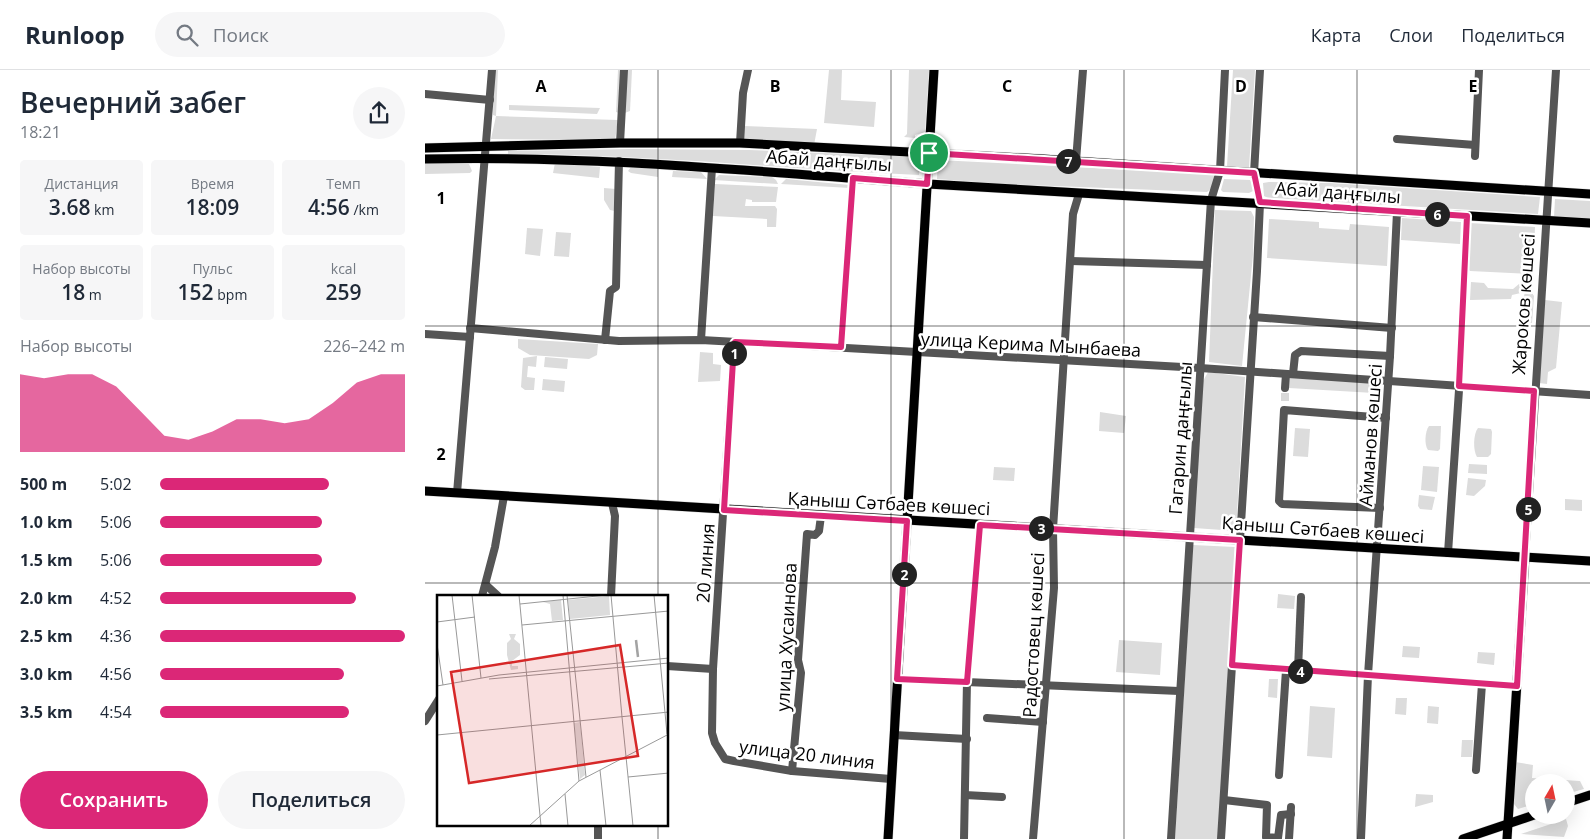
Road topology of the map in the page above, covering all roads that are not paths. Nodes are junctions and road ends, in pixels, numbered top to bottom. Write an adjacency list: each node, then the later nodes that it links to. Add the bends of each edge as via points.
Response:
1 (491, 70): 11 (street)
2 (624, 70): 13 (street)
3 (748, 70): 14 (street)
4 (934, 70): 18 (main road)
5 (1083, 70): 23 (street)
6 (1225, 70): 25 (street, Гагарин даңғылы)
7 (1260, 70): 26 (street)
8 (1479, 70): 15 (street)
9 (1556, 70): 29 (street, Жароков көшесі)
10 (425, 94): 11 (street)
11 (490, 100): 16 (street)
12 (1397, 139): 15 (street)
13 (620, 143): 14 (main road, Абай даңғылы); 16 (main road, Абай даңғылы)
14 (740, 143): 18 (main road, Абай даңғылы)
15 (1475, 145): 19 (street)
16 (485, 146): 17 (main road, Абай даңғылы); 20 (street)
17 (425, 148)
18 (929, 153): 23 (main road, Абай даңғылы); 28 (main road)
19 (1475, 156)
20 (484, 157): 21 (main road, Абай даңғылы); 22 (main road, Абай даңғылы); 41 (street)
21 (425, 159)
22 (619, 161): 24 (main road, Абай даңғылы); 45 (street, via 616,287 611,291)
23 (1076, 161): 25 (main road, Абай даңғылы)
24 (712, 168): 27 (main road, Абай даңғылы); 46 (street)
25 (1220, 171): 26 (main road, Абай даңғылы); 32 (street, Гагарин даңғылы)
26 (1254, 173): 29 (main road, Абай даңғылы); 33 (street)
27 (853, 178): 28 (main road, Абай даңғылы); 48 (street)
28 (927, 184): 30 (main road, Абай даңғылы); 49 (main road)
29 (1547, 191): 31 (main road, Абай даңғылы); 36 (street, Жароков көшесі)
30 (1079, 194): 32 (main road, Абай даңғылы); 38 (street, Радостовец көшесі, via 1073,214)
31 (1590, 194)
32 (1211, 200): 33 (main road, Абай даңғылы); 39 (street, Гагарин даңғылы)
33 (1260, 202): 34 (main road, Абай даңғылы); 40 (street)
34 (1397, 212): 35 (main road, Абай даңғылы); 42 (street, Айманов көшесі)
35 (1467, 216): 36 (main road, Абай даңғылы); 56 (street)
36 (1545, 221): 37 (main road, Абай даңғылы); 58 (street, Жароков көшесі)
37 (1590, 223)
38 (1071, 261): 39 (street); 51 (street, Радостовец көшесі)
39 (1207, 265): 52 (street, Гагарин даңғылы)
40 (1253, 317): 42 (street); 53 (street)
41 (470, 328): 44 (street); 45 (street, улица Керима Мынбаева)
42 (1392, 328): 50 (street, Айманов көшесі)
43 (425, 334): 44 (street)
44 (470, 337): 64 (street)
45 (605, 340): 46 (street, улица Керима Мынбаева)
46 (701, 340): 47 (street, улица Керима Мынбаева)
47 (735, 342): 48 (street, улица Керима Мынбаева); 68 (street, 20 линия)
48 (841, 347): 49 (street, улица Керима Мынбаева)
49 (917, 352): 51 (street, улица Керима Мынбаева); 70 (main road)
50 (1390, 356): 54 (street, via 1301,351 1295,355); 55 (street, Айманов көшесі)
51 (1065, 361): 52 (street, улица Керима Мынбаева); 72 (street, Радостовец көшесі)
52 (1201, 368): 53 (street, улица Керима Мынбаева); 73 (street, Гагарин даңғылы)
53 (1249, 371): 54 (street, улица Керима Мынбаева); 74 (street)
54 (1290, 374): 55 (street, улица Керима Мынбаева); 57 (street)
55 (1389, 382): 56 (street, улица Керима Мынбаева); 62 (street, Айманов көшесі)
56 (1459, 386): 58 (street, улица Керима Мынбаева); 76 (street)
57 (1285, 388)
58 (1534, 391): 59 (street, улица Керима Мынбаева); 77 (street, Жароков көшесі)
59 (1590, 395)
60 (1285, 401): 61 (street)
61 (1284, 410): 62 (street); 67 (street, via 1279,501 1286,506)
62 (1386, 418): 67 (street, Айманов көшесі)
63 (425, 491): 64 (main road, Қаныш Сәтбаев көшесі)
64 (457, 493): 65 (main road, Қаныш Сәтбаев көшесі)
65 (504, 496): 66 (main road, Қаныш Сәтбаев көшесі); 79 (street)
66 (612, 503): 68 (main road, Қаныш Сәтбаев көшесі); 82 (street, via 615,516)
67 (1380, 508): 75 (street, Айманов көшесі)
68 (724, 510): 69 (main road, Қаныш Сәтбаев көшесі); 86 (street, 20 линия)
69 (821, 516): 70 (main road, Қаныш Сәтбаев көшесі); 104 (street, улица Хусаинова, via 819,531 815,535 807,534 798,660 801,673)
70 (907, 521): 71 (main road, Қаныш Сәтбаев көшесі); 90 (main road)
71 (980, 525): 72 (main road, Қаныш Сәтбаев көшесі); 91 (street)
72 (1053, 529): 73 (main road, Қаныш Сәтбаев көшесі); 93 (street, Радостовец көшесі, via 1054,591)
73 (1188, 537): 74 (main road, Қаныш Сәтбаев көшесі); 95 (street, Гагарин даңғылы)
74 (1240, 540): 75 (main road, Қаныш Сәтбаев көшесі); 84 (street)
75 (1378, 548): 76 (main road, Қаныш Сәтбаев көшесі); 89 (street, Айманов көшесі)
76 (1448, 553): 77 (main road, Қаныш Сәтбаев көшесі)
77 (1525, 557): 78 (main road, Қаныш Сәтбаев көшесі); 94 (main road, Жароков көшесі)
78 (1590, 561)
79 (486, 585): 80 (street); 81 (street)
80 (482, 595)
81 (497, 595)
82 (611, 595)
83 (1301, 597): 88 (street)
84 (1232, 665): 87 (street); 110 (street)
85 (669, 666): 86 (street)
86 (713, 669): 102 (street, 20 линия, via 712,733)
87 (1286, 670): 88 (street); 105 (street)
88 (1298, 670): 89 (street)
89 (1368, 676): 92 (street); 122 (street, Айманов көшесі)
90 (897, 679): 91 (street); 100 (main road)
91 (967, 682): 93 (street); 101 (street)
92 (1482, 684): 94 (street); 103 (street)
93 (1046, 685): 95 (street); 99 (street, Радостовец көшесі)
94 (1517, 686): 113 (main road, Жароков көшесі)
95 (1179, 691): 119 (street, Гагарин даңғылы)
96 (437, 703): 98 (street)
97 (987, 718): 99 (street)
98 (425, 721)
99 (1043, 722): 118 (street, Радостовец көшесі)
100 (894, 735): 101 (street); 106 (main road)
101 (967, 739): 107 (street)
102 (721, 754): 104 (street, улица 20 линия, via 725,759)
103 (1476, 770)
104 (792, 771): 106 (street, улица 20 линия)
105 (1279, 776)
106 (891, 779): 116 (main road)
107 (965, 795): 109 (street); 117 (street)
108 (1590, 795): 111 (main road)
109 (1002, 797)
110 (1224, 800): 120 (street); 121 (street, via 1267,805 1266,837 1278,838 1281,815 1291,810)
111 (1575, 800)
112 (1525, 817): 113 (main road)
113 (1508, 824): 123 (main road); 124 (main road, Жароков көшесі)
114 (599, 826): 115 (street)
115 (598, 839)
116 (889, 839)
117 (964, 839)
118 (1033, 839)
119 (1171, 839)
120 (1221, 839)
121 (1289, 839)
122 (1361, 839)
123 (1463, 839)
124 (1507, 839)

